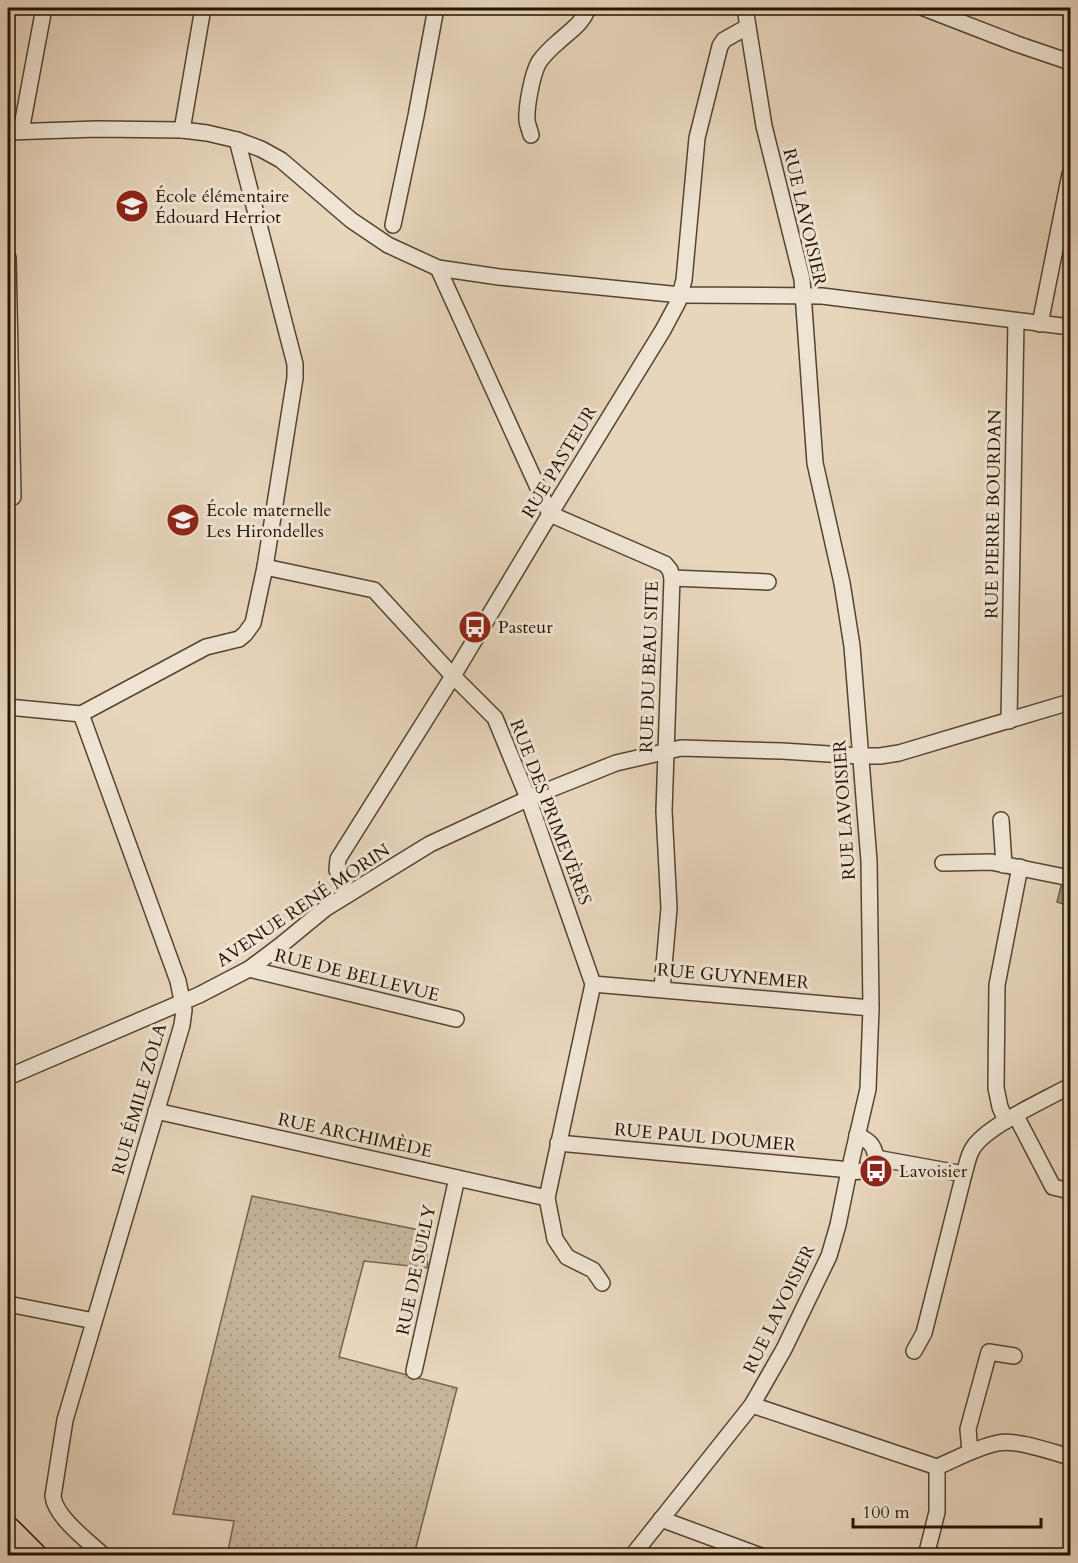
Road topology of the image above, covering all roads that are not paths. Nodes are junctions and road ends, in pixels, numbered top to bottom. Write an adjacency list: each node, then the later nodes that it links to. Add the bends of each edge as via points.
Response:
1 (44, 8): 10 (street)
2 (203, 8): 9 (street)
3 (436, 8): 14 (street)
4 (588, 8): 11 (street, via 577,26 538,63 527,122)
5 (745, 8): 7 (street, RUE LAVOISIER)
6 (924, 8): 8 (street)
7 (747, 27): 17 (street, RUE PASTEUR, via 724,39 720,46 697,138); 18 (street, RUE LAVOISIER, via 764,126)
8 (1071, 63)
9 (182, 130): 10 (street); 12 (street)
10 (14, 131)
11 (531, 135)
12 (237, 140): 16 (street, via 281,160 351,220 388,245); 24 (street, via 295,364)
13 (1071, 174): 20 (street)
14 (393, 225)
15 (8, 258): 22 (street, via 13,497)
16 (438, 268): 17 (street); 23 (street)
17 (681, 295): 18 (street); 23 (street, RUE PASTEUR)
18 (803, 295): 19 (street); 33 (street, RUE LAVOISIER, via 815,463 852,646)
19 (1016, 321): 20 (street); 31 (street, RUE PIERRE BOURDAN)
20 (1041, 324): 21 (street)
21 (1071, 327)
22 (8, 497)
23 (550, 514): 25 (street, RUE DU BEAU SITE, via 665,564); 27 (street, RUE PASTEUR)
24 (265, 567): 27 (street, RUE DES PRIMEVÈRES, via 374,590); 30 (street, via 254,623 239,639 207,647)
25 (672, 578): 26 (street); 32 (street, RUE DU BEAU SITE)
26 (768, 582)
27 (453, 676): 34 (street, RUE DES PRIMEVÈRES, via 495,718); 40 (street, RUE PASTEUR, via 338,859 337,870)
28 (1071, 702): 31 (street, AVENUE RENÉ MORIN)
29 (8, 707): 30 (street)
30 (81, 714): 44 (street, RUE ÉMILE ZOLA, via 178,981)
31 (1009, 715): 33 (street, AVENUE RENÉ MORIN, via 899,753)
32 (666, 751): 33 (street, AVENUE RENÉ MORIN, via 771,750); 34 (street, AVENUE RENÉ MORIN, via 616,763); 43 (street, RUE DU BEAU SITE, via 664,812 669,908)
33 (860, 756): 45 (street, RUE LAVOISIER, via 869,861)
34 (528, 798): 40 (street, AVENUE RENÉ MORIN, via 430,844); 42 (street, RUE DES PRIMEVÈRES)
35 (1001, 820): 37 (street)
36 (943, 863): 37 (street, via 978,861)
37 (1004, 865): 38 (street)
38 (1020, 867): 39 (street); 50 (street, via 997,985 996,1088 1000,1107)
39 (1071, 878)
40 (347, 895): 41 (street, AVENUE RENÉ MORIN)
41 (249, 969): 44 (street, AVENUE RENÉ MORIN); 46 (street, RUE DE BELLEVUE)
42 (592, 984): 43 (street, RUE GUYNEMER); 52 (street)
43 (662, 989): 45 (street, RUE GUYNEMER)
44 (181, 1004): 47 (street, AVENUE RENÉ MORIN); 49 (street, RUE ÉMILE ZOLA, via 182,1024)
45 (871, 1008): 51 (street, RUE LAVOISIER, via 868,1089)
46 (456, 1019)
47 (8, 1077)
48 (1071, 1086): 50 (street)
49 (156, 1111): 56 (street, RUE ARCHIMÈDE); 61 (street, RUE ÉMILE ZOLA)
50 (1011, 1119): 55 (street, via 974,1146); 57 (street, via 1053,1187)
51 (857, 1135): 53 (street, via 868,1141); 54 (street, RUE LAVOISIER)
52 (558, 1143): 54 (street, RUE PAUL DOUMER); 58 (street)
53 (876, 1158): 54 (street, via 870,1169); 55 (street)
54 (849, 1171): 65 (street, RUE LAVOISIER, via 829,1256)
55 (964, 1174): 62 (street, via 924,1333)
56 (457, 1178): 58 (street, RUE ARCHIMÈDE); 64 (street, RUE DE SULLY)
57 (1071, 1191)
58 (547, 1197): 59 (street, via 555,1239 567,1257 593,1270)
59 (602, 1282)
60 (8, 1304): 61 (street)
61 (94, 1321): 73 (street, RUE ÉMILE ZOLA, via 65,1420 53,1496 61,1516)
62 (914, 1350)
63 (1014, 1356): 66 (street, via 989,1352 968,1429)
64 (414, 1371)
65 (752, 1405): 68 (street); 69 (street, RUE LAVOISIER)
66 (970, 1452): 67 (street, via 998,1443 1015,1443); 68 (street)
67 (1071, 1457)
68 (937, 1467): 71 (street, via 937,1512)
69 (660, 1519): 74 (street, RUE LAVOISIER); 75 (street)
70 (8, 1531): 72 (highway)
71 (931, 1554)
72 (33, 1556)
73 (104, 1556)
74 (632, 1556)
75 (761, 1556)

